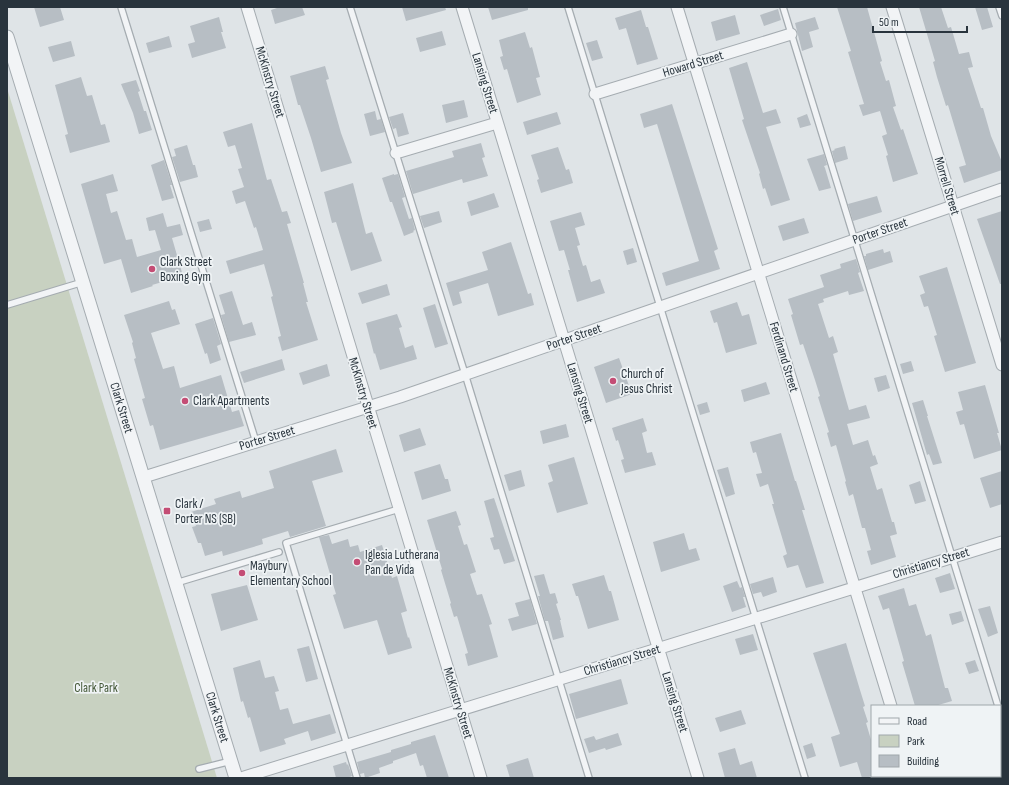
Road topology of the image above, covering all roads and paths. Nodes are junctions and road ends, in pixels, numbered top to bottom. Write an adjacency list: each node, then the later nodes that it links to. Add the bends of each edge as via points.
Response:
1 (121, 7): 28 (lane)
2 (247, 7): 27 (street, McKinstry Street)
3 (350, 7): 16 (lane)
4 (462, 7): 15 (street, Lansing Street)
5 (568, 7): 14 (lane)
6 (677, 7): 13 (street, Ferdinand Street)
7 (783, 7): 11 (lane)
8 (892, 7): 18 (street, Morrell Street)
9 (999, 7): 10 (lane)
10 (1002, 16)
11 (791, 34): 13 (street, Howard Street); 19 (lane)
12 (7, 37): 21 (street, Clark Street)
13 (695, 63): 14 (street, Howard Street); 20 (street, Ferdinand Street)
14 (595, 94): 23 (lane)
15 (497, 123): 16 (street); 24 (street, Lansing Street)
16 (396, 153): 26 (lane)
17 (1002, 189): 18 (street, Porter Street)
18 (953, 206): 19 (street, Porter Street); 25 (street, Morrell Street)
19 (854, 240): 20 (street, Porter Street); 33 (lane)
20 (758, 273): 23 (street, Porter Street); 35 (street, Ferdinand Street)
21 (83, 282): 22 (lane); 29 (street, Clark Street)
22 (7, 305)
23 (661, 307): 24 (street, Porter Street); 36 (lane)
24 (564, 341): 26 (street, Porter Street); 37 (street, Lansing Street)
25 (1002, 365)
26 (465, 374): 27 (street, Porter Street); 38 (lane)
27 (368, 407): 28 (street, Porter Street); 30 (street, McKinstry Street)
28 (256, 442): 29 (street, Porter Street)
29 (144, 477): 34 (street, Clark Street)
30 (399, 509): 41 (street, McKinstry Street); 42 (lane, via 286,543)
31 (1002, 542): 33 (street, Christiancy Street)
32 (279, 552): 34 (lane)
33 (951, 557): 35 (street, Christiancy Street); 40 (lane)
34 (176, 583): 43 (street, Clark Street)
35 (855, 587): 36 (street, Christiancy Street); 39 (street, Ferdinand Street)
36 (756, 618): 37 (street, Christiancy Street); 51 (lane)
37 (658, 648): 38 (street, Christiancy Street); 50 (street, Lansing Street)
38 (558, 679): 41 (street, Christiancy Street); 49 (lane)
39 (891, 705)
40 (998, 705)
41 (460, 710): 42 (street, Christiancy Street); 48 (street, McKinstry Street)
42 (347, 745): 46 (street, Christiancy Street); 47 (lane)
43 (231, 761): 44 (lane); 45 (street, Clark Street)
44 (199, 769)
45 (236, 778)
46 (241, 778)
47 (357, 778)
48 (481, 778)
49 (589, 778)
50 (698, 778)
51 (805, 778)

